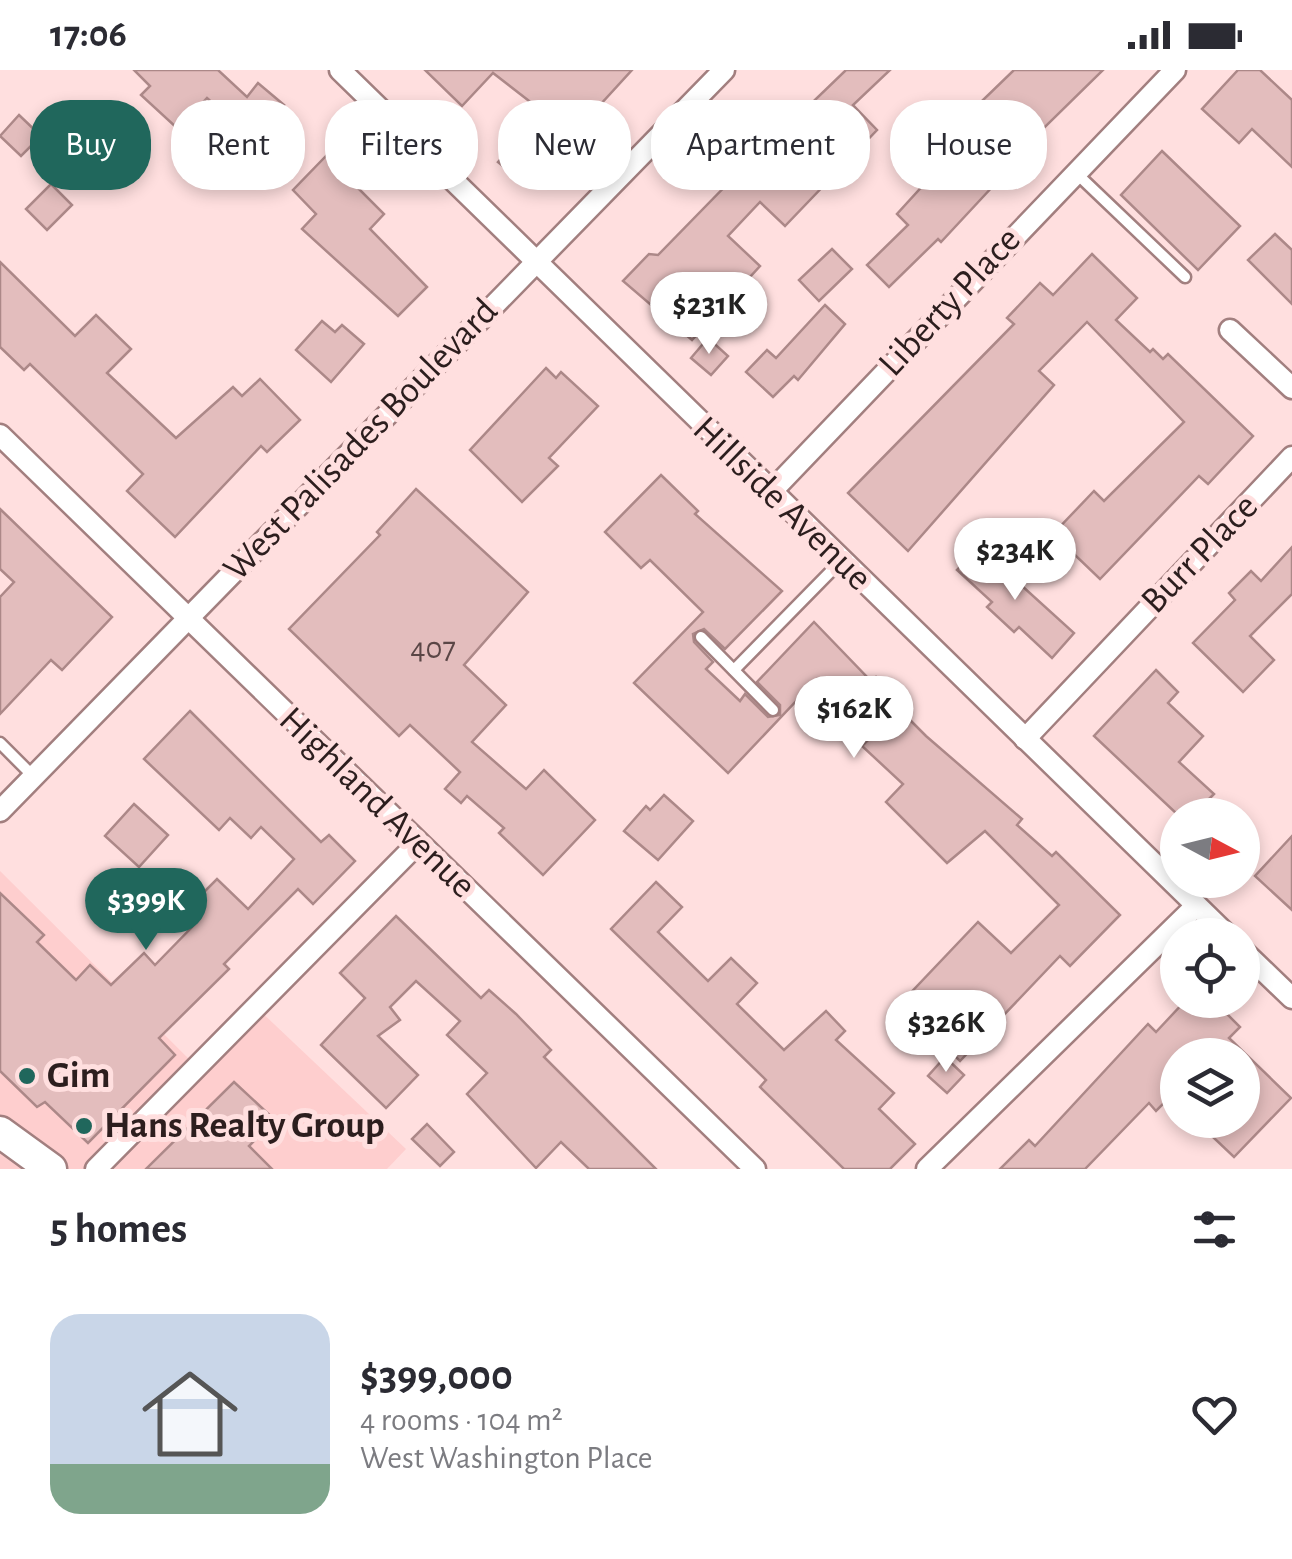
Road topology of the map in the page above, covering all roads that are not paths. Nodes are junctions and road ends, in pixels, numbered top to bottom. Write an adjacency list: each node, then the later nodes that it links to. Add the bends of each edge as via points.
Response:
1 (340, 70): 5 (street, Hillside Avenue)
2 (724, 70): 5 (street, West Palisades Boulevard)
3 (1175, 70): 4 (street, Liberty Place)
4 (1075, 172): 6 (lane); 11 (street, Liberty Place)
5 (534, 261): 11 (street, Hillside Avenue); 13 (street, West Palisades Boulevard)
6 (1186, 278)
7 (1230, 330): 8 (street)
8 (1292, 388)
9 (0, 435): 13 (street, Highland Avenue)
10 (1292, 457): 17 (street, Burr Place)
11 (770, 493): 12 (street, Hillside Avenue)
12 (841, 561): 15 (lane); 17 (street, Hillside Avenue)
13 (187, 619): 19 (street, West Palisades Boulevard); 21 (street, Highland Avenue)
14 (702, 637): 15 (lane)
15 (734, 670): 16 (lane)
16 (773, 710)
17 (1025, 739): 22 (street, Hillside Avenue)
18 (0, 743): 19 (lane)
19 (34, 776): 20 (street, West Palisades Boulevard)
20 (0, 812)
21 (418, 843): 28 (street); 29 (street, Highland Avenue)
22 (1196, 906): 23 (street, Hillside Avenue); 30 (street)
23 (1209, 918)
24 (1260, 967): 25 (street)
25 (1292, 998)
26 (0, 1132): 27 (main road)
27 (52, 1169)
28 (96, 1169)
29 (755, 1169)
30 (927, 1169)

